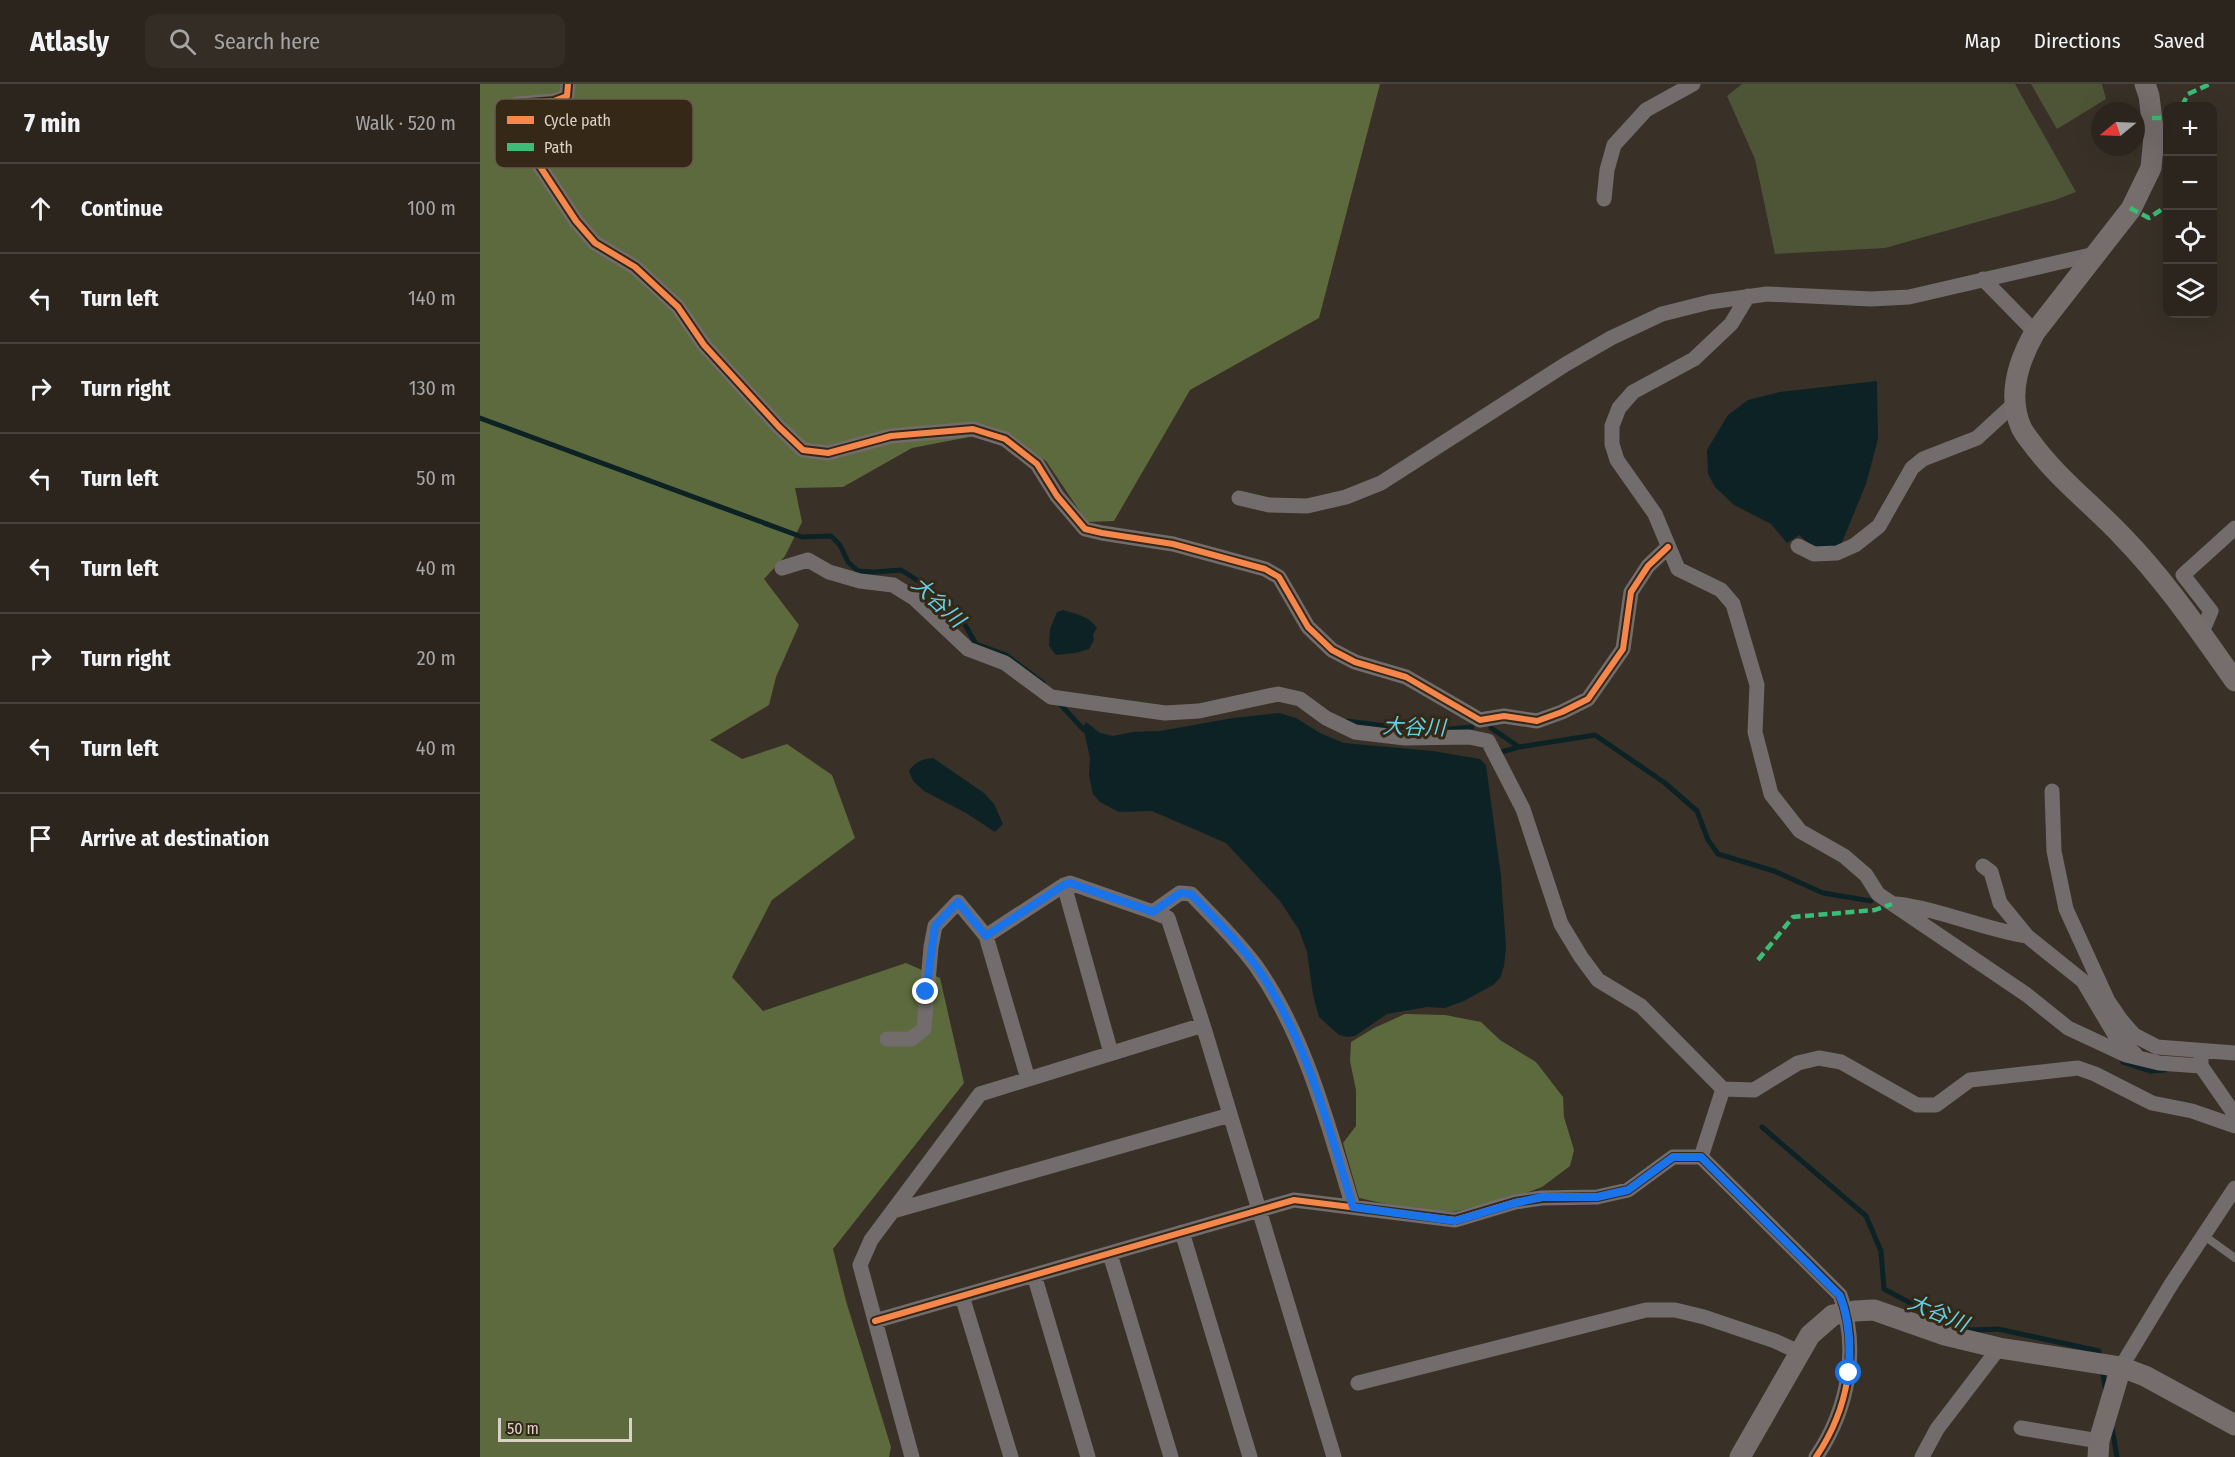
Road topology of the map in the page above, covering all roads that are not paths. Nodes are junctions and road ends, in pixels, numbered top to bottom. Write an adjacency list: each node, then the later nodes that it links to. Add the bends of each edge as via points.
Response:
1 (568, 84): 4 (street, via 567,96)
2 (1693, 84): 6 (street, via 1646,110 1614,145)
3 (2145, 84): 7 (street, via 2154,136 2151,168 2131,209)
4 (559, 99)
5 (541, 168): 19 (street, via 595,243 635,267 678,308 704,345 803,450 828,453 891,436 973,429 1005,439 1037,464 1085,529 1173,544 1265,569 1279,577 1308,627 1332,650 1355,662 1406,677)
6 (1604, 199)
7 (2095, 254): 8 (street); 10 (street)
8 (1983, 279): 9 (street, via 1909,297); 10 (street)
9 (1748, 296): 12 (street, via 1662,314 1611,338 1372,487 1307,506 1269,505); 15 (street, via 1731,324 1694,359 1633,392 1619,408 1612,426 1617,460 1655,513)
10 (2035, 332): 11 (street, via 2022,354)
11 (2015, 403): 14 (street, via 1977,438 1923,459 1912,468 1880,526 1855,545 1836,553 1814,554); 17 (street, via 2021,427 2042,457 2125,538)
12 (1239, 498)
13 (2235, 528): 17 (street, via 2183,575 2211,610)
14 (1798, 546)
15 (1668, 547): 19 (street, via 1648,566 1631,592 1623,649 1588,699 1537,721 1504,716); 24 (street, via 1678,569 1721,590 1733,604 1757,686 1755,732 1771,794 1800,831 1844,856)
16 (782, 568): 20 (street, via 808,560 829,572 893,585 914,598 968,649 1005,663 1051,697 1165,713 1199,711 1278,694 1300,699 1355,732)
17 (2202, 632): 18 (street)
18 (2235, 681)
19 (1480, 720): 20 (street)
20 (1488, 741): 36 (street, via 1523,809 1561,924 1581,957 1598,980 1641,1006)
21 (2052, 791): 30 (street, via 2054,851 2066,909 2108,1001 2134,1035 2157,1047)
22 (1983, 866): 27 (street, via 1991,872 2000,903)
23 (1064, 885): 25 (street, via 1070,883); 26 (street); 31 (street)
24 (1892, 904): 27 (street, via 1922,907); 33 (street, via 2027,995 2068,1028)
25 (1153, 912): 28 (street, via 1168,918); 42 (street, via 1180,893 1191,894 1255,965 1286,1017 1313,1079)
26 (986, 936): 29 (street, via 958,902 935,926 924,1029 911,1039); 35 (street)
27 (2027, 936): 33 (street, via 2083,981 2115,1035)
28 (1203, 1025): 31 (street); 37 (street)
29 (887, 1039)
30 (2201, 1050): 32 (street); 34 (street)
31 (1112, 1053): 35 (street)
32 (2235, 1053)
33 (2139, 1058): 34 (street)
34 (2201, 1066): 38 (street)
35 (1028, 1079): 44 (street, via 980,1094)
36 (1724, 1089): 39 (street, via 1754,1090 1798,1063 1819,1058 1841,1062 1917,1105 1936,1105 1970,1080 2078,1068 2152,1103); 40 (street)
37 (1230, 1115): 43 (street); 44 (street)
38 (2235, 1115)
39 (2235, 1126)
40 (1701, 1157): 42 (street, via 1673,1157 1628,1190 1597,1197 1542,1197 1455,1221); 51 (street, via 1840,1296)
41 (2235, 1188): 46 (street)
42 (1353, 1207): 43 (street, via 1294,1200)
43 (1259, 1210): 45 (street); 65 (street)
44 (893, 1211): 52 (street, via 860,1265)
45 (1182, 1232): 47 (street); 64 (street)
46 (2203, 1235): 48 (lane); 55 (street)
47 (1110, 1254): 49 (street); 63 (street)
48 (2235, 1258)
49 (1034, 1275): 50 (street); 62 (street)
50 (962, 1296): 52 (street); 61 (street)
51 (1846, 1312): 53 (street, via 1874,1311 1944,1335); 54 (street, via 1833,1315 1810,1335); 67 (street, via 1850,1343 1843,1404)
52 (875, 1321): 60 (street)
53 (1999, 1348): 55 (street); 68 (street, via 1936,1429)
54 (1799, 1352): 56 (street, via 1704,1317 1675,1310 1646,1310); 66 (street)
55 (2121, 1367): 57 (street); 59 (street)
56 (1358, 1383)
57 (2235, 1425)
58 (2021, 1428): 59 (street)
59 (2100, 1442)
60 (912, 1457)
61 (1011, 1457)
62 (1088, 1457)
63 (1171, 1457)
64 (1250, 1457)
65 (1334, 1457)
66 (1740, 1457)
67 (1816, 1457)
68 (1922, 1457)

